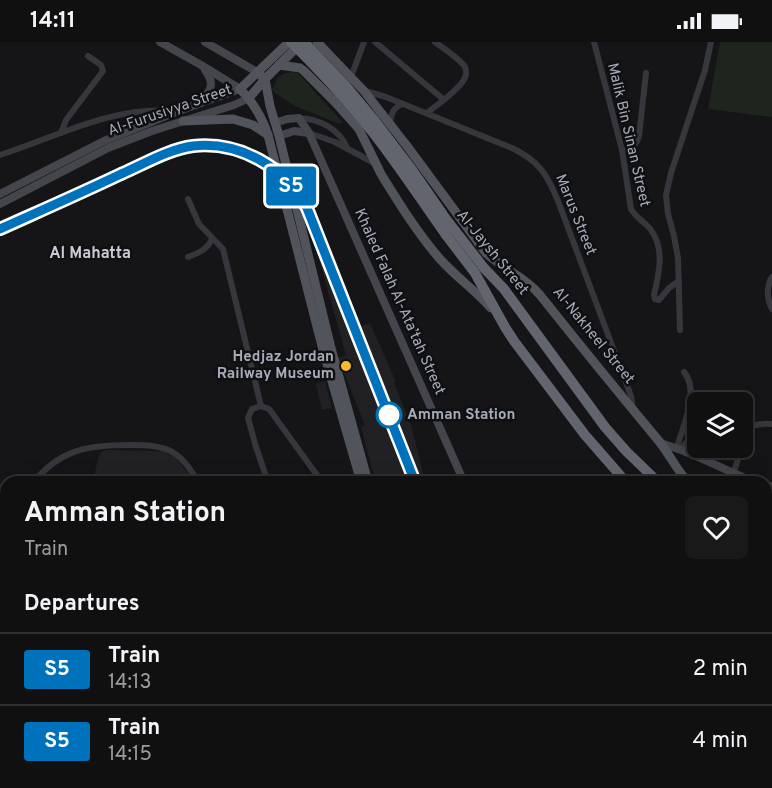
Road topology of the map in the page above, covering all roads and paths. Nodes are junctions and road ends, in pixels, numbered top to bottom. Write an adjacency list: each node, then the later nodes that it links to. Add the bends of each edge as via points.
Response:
1 (160, 42): 14 (main road)
2 (205, 42): 16 (main road)
3 (275, 42): 12 (main road)
4 (290, 42): 12 (main road, Al-Furusiyya Street); 50 (highway, Al-Jaysh Street, bridge, via 372,132 471,268)
5 (303, 42): 15 (main road, Al-Furusiyya Street); 46 (highway, Al-Jaysh Street, via 375,121)
6 (317, 42): 18 (main road, Al-Nakheel Street)
7 (364, 42): 18 (street)
8 (375, 42): 23 (street)
9 (435, 42): 23 (street, via 466,69 464,81)
10 (594, 42): 37 (street, Malik Bin Sinan Street)
11 (711, 42): 48 (street, via 667,187 666,204)
12 (277, 54): 16 (main road, Al-Furusiyya Street)
13 (88, 56): 32 (street, via 102,65 103,71 66,120)
14 (201, 65): 20 (main road); 25 (main road, via 210,77 210,91)
15 (279, 65): 19 (main road, Al-Furusiyya Street); 39 (main road, via 300,68 328,95 359,129)
16 (257, 72): 19 (main road); 20 (main road, Al-Furusiyya Street)
17 (646, 73): 37 (street, via 637,143)
18 (351, 77): 21 (main road, Al-Nakheel Street)
19 (265, 79): 22 (main road, Al-Furusiyya Street); 30 (main road)
20 (240, 89): 22 (main road); 25 (main road, Al-Furusiyya Street)
21 (364, 91): 24 (street, Marus Street); 31 (main road, Al-Nakheel Street)
22 (249, 98): 29 (main road, Al-Furusiyya Street); 34 (main road)
23 (443, 99): 27 (street)
24 (402, 104): 27 (street, Marus Street); 31 (street, via 394,108)
25 (188, 108): 26 (main road, Al-Furusiyya Street)
26 (176, 112): 32 (street, via 118,115); 40 (main road, Al-Furusiyya Street, via 104,141)
27 (427, 113): 53 (street, Marus Street, via 525,154 544,172)
28 (299, 118): 30 (main road); 33 (main road, Khaled Falah Al-Ata’tah Street); 36 (street, via 336,131)
29 (183, 121): 34 (main road, via 233,119); 42 (main road, Al-Furusiyya Street, via 108,148)
30 (275, 123): 35 (main road)
31 (390, 124): 45 (main road, Al-Nakheel Street)
32 (61, 133): 38 (street)
33 (309, 133): 35 (main road, via 294,131); 36 (street); 70 (main road, Khaled Falah Al-Ata’tah Street, via 317,163)
34 (268, 135): 68 (main road)
35 (279, 136): 69 (main road)
36 (347, 149): 39 (street)
37 (622, 150): 48 (street, Malik Bin Sinan Street, via 631,209 650,229 658,245 655,299 659,300)
38 (0, 155)
39 (374, 163): 50 (main road, via 439,258)
40 (0, 194)
41 (188, 199): 43 (street, via 199,224)
42 (0, 204)
43 (212, 239): 44 (street, via 202,251); 55 (street, via 223,249)
44 (188, 257)
45 (492, 259): 46 (highway); 54 (main road, Al-Nakheel Street, via 536,289)
46 (484, 268): 72 (highway, Al-Jaysh Street, via 504,289 605,427)
47 (772, 277): 49 (street, via 768,291)
48 (679, 281): 51 (street)
49 (772, 309)
50 (498, 316): 71 (highway, Al-Jaysh Street, via 585,435)
51 (680, 330)
52 (684, 372): 61 (street, via 691,392)
53 (625, 383): 54 (street); 56 (street, Marus Street)
54 (616, 390): 56 (main road, Al-Nakheel Street)
55 (261, 406): 66 (street, via 252,409 249,418); 67 (street, via 272,413)
56 (633, 411): 60 (main road, Al-Nakheel Street)
57 (772, 424): 58 (street)
58 (753, 426)
59 (687, 440): 61 (street)
60 (660, 442): 61 (main road); 73 (main road, Al-Nakheel Street)
61 (679, 448): 63 (main road)
62 (738, 458): 63 (street)
63 (733, 474): 74 (main road)
64 (40, 476): 65 (street, via 50,465 75,451 103,445 136,445 174,453)
65 (194, 476)
66 (266, 476)
67 (318, 476)
68 (359, 476)
69 (366, 476)
70 (461, 476)
71 (621, 476)
72 (652, 476)
73 (683, 476)
74 (738, 476)

